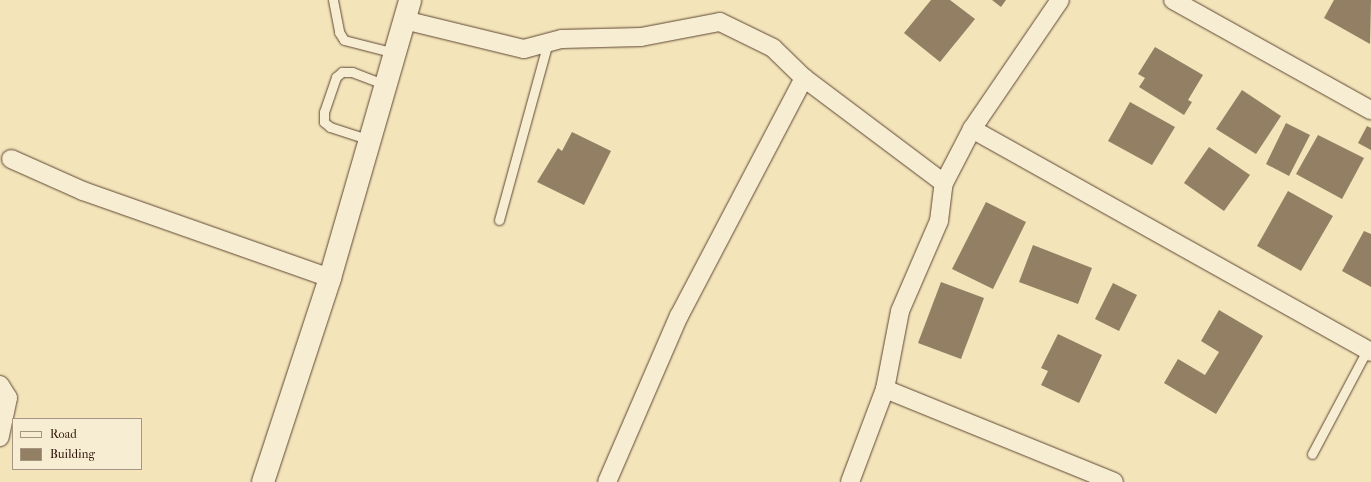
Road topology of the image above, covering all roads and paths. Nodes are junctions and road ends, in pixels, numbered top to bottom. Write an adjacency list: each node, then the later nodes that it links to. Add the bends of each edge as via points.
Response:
1 (333, 0): 6 (lane, via 339,32 344,40)
2 (1060, 0): 10 (street)
3 (1172, 0): 9 (street)
4 (407, 10): 5 (street, via 511,48); 6 (main road)
5 (548, 42): 7 (street, via 641,37 720,22 772,48); 14 (lane)
6 (395, 53): 8 (main road)
7 (804, 78): 13 (street); 22 (street, via 679,316)
8 (386, 85): 11 (main road); 11 (lane, via 342,72 336,77 324,112 324,122 330,127)
9 (1371, 110)
10 (972, 128): 13 (street); 16 (street)
11 (370, 140): 15 (main road)
12 (11, 159): 15 (street, via 83,191)
13 (944, 183): 18 (street, via 939,221 900,311)
14 (500, 220)
15 (330, 278): 21 (main road)
16 (1369, 351): 20 (lane)
17 (0, 385): 19 (street, via 6,390 8,408)
18 (885, 389): 23 (street); 24 (street)
19 (0, 437)
20 (1312, 454)
21 (263, 482)
22 (608, 482)
23 (850, 482)
24 (1114, 482)

